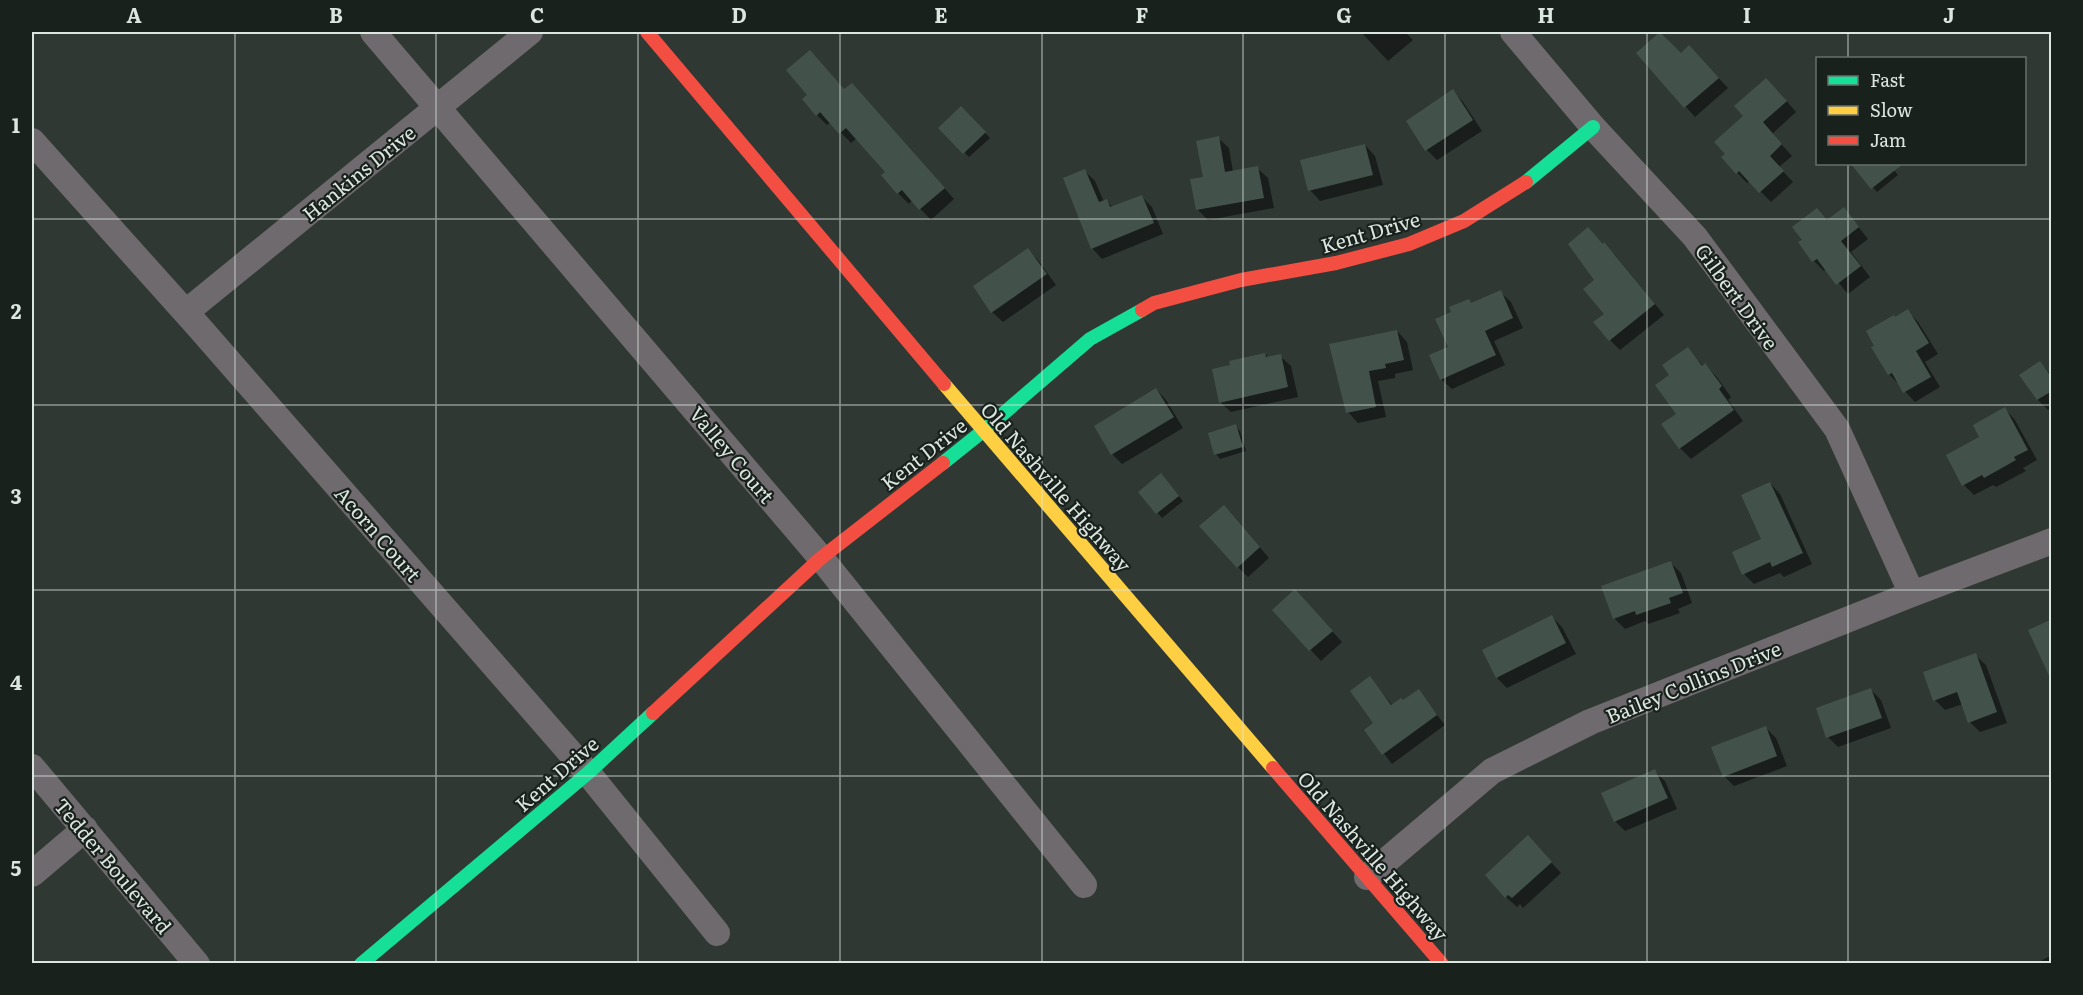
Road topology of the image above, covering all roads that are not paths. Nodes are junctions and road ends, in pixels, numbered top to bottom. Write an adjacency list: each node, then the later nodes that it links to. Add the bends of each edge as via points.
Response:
1 (374, 32): 5 (street, Valley Court)
2 (530, 32): 5 (street, Hankins Drive)
3 (646, 32): 9 (street, Old Nashville Highway)
4 (1513, 32): 6 (street, Gilbert Drive)
5 (439, 106): 8 (street, Hankins Drive); 11 (street, Valley Court)
6 (1593, 127): 9 (street, Kent Drive, via 1521,186 1464,221 1409,244 1154,303 1090,339); 12 (street, Gilbert Drive, via 1695,237 1836,429)
7 (32, 141): 8 (street, Acorn Court)
8 (186, 312): 14 (street, Acorn Court)
9 (983, 431): 11 (street, Kent Drive); 17 (street, Old Nashville Highway)
10 (2052, 541): 12 (street, Bailey Collins Drive)
11 (821, 558): 14 (street, Kent Drive); 18 (street, Valley Court)
12 (1912, 594): 17 (street, Bailey Collins Drive, via 1590,722 1492,771)
13 (32, 767): 15 (street, Tedder Boulevard)
14 (588, 773): 19 (street, Acorn Court); 21 (street, Kent Drive)
15 (85, 829): 16 (street); 20 (street, Tedder Boulevard)
16 (32, 874)
17 (1367, 877): 22 (street, Old Nashville Highway)
18 (1084, 885)
19 (717, 933)
20 (197, 963)
21 (361, 963)
22 (1442, 963)

